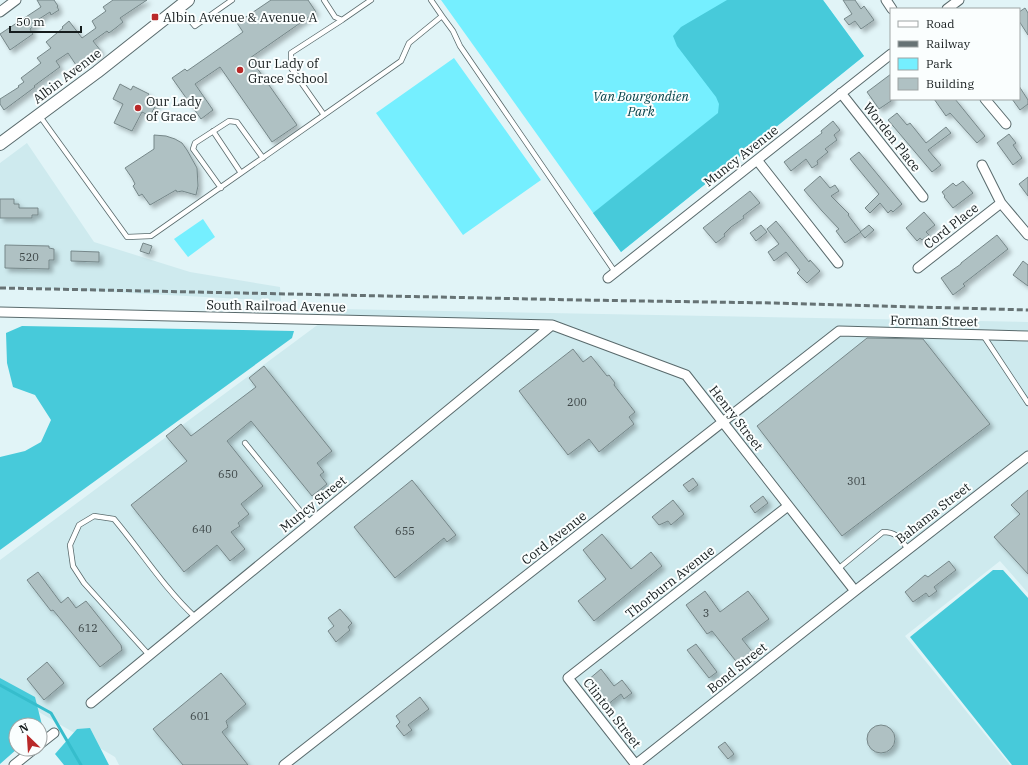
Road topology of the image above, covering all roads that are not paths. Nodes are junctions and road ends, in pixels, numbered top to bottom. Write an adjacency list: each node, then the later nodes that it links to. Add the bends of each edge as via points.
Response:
1 (16, 0): 9 (street)
2 (232, 0): 7 (lane, via 195,26)
3 (324, 0): 11 (lane, via 335,16)
4 (372, 0): 11 (lane)
5 (431, 0): 10 (lane)
6 (959, 0): 8 (street)
7 (184, 3): 15 (street, Albin Avenue)
8 (948, 8)
9 (0, 12)
10 (442, 16): 16 (lane, via 409,43 401,61); 30 (lane)
11 (342, 20): 16 (lane, via 291,53 292,68)
12 (890, 55): 13 (street, Muncy Avenue)
13 (841, 93): 21 (street, Muncy Avenue); 25 (street, Worden Place)
14 (986, 100): 17 (street)
15 (39, 115): 19 (street, Albin Avenue); 24 (lane, via 127,237 151,236)
16 (324, 115): 20 (lane)
17 (1006, 124)
18 (213, 131): 20 (lane, via 229,120 237,122); 23 (lane); 24 (lane, via 195,143 193,149)
19 (0, 144)
20 (262, 158): 23 (lane)
21 (757, 160): 28 (street); 30 (street, Muncy Avenue)
22 (982, 165): 26 (street)
23 (241, 173): 24 (lane)
24 (220, 188)
25 (923, 197)
26 (1001, 204): 27 (street); 29 (street, Cord Place)
27 (1028, 235)
28 (838, 263)
29 (918, 268)
30 (615, 272): 31 (street, Muncy Avenue)
31 (608, 278)
32 (0, 312): 33 (street, South Railroad Avenue)
33 (552, 325): 38 (street, Henry Street, via 686,375); 42 (street, Muncy Street)
34 (839, 331): 35 (street, Forman Street); 38 (street, Cord Avenue)
35 (983, 335): 36 (street, Forman Street); 37 (lane)
36 (1028, 336)
37 (1028, 403)
38 (723, 422): 41 (street, Henry Street); 54 (street, Cord Avenue)
39 (245, 443): 42 (lane)
40 (1028, 456): 43 (street, Bahama Street)
41 (788, 506): 44 (street, Henry Street); 48 (street, Thorburn Avenue)
42 (310, 523): 46 (street, Muncy Street)
43 (908, 549): 44 (lane, via 897,535 883,532); 45 (street, Bahama Street)
44 (838, 569): 45 (street, Henry Street)
45 (855, 591): 55 (street, Bond Street)
46 (195, 617): 47 (street, Muncy Street); 47 (lane, via 165,584 114,519 94,516 80,525 70,545 73,566 84,583)
47 (149, 656): 49 (street, Muncy Street)
48 (568, 678): 55 (street, Clinton Street)
49 (90, 703)
50 (54, 733): 51 (street)
51 (48, 738)
52 (24, 757): 53 (street)
53 (14, 765)
54 (284, 765)
55 (636, 765)

